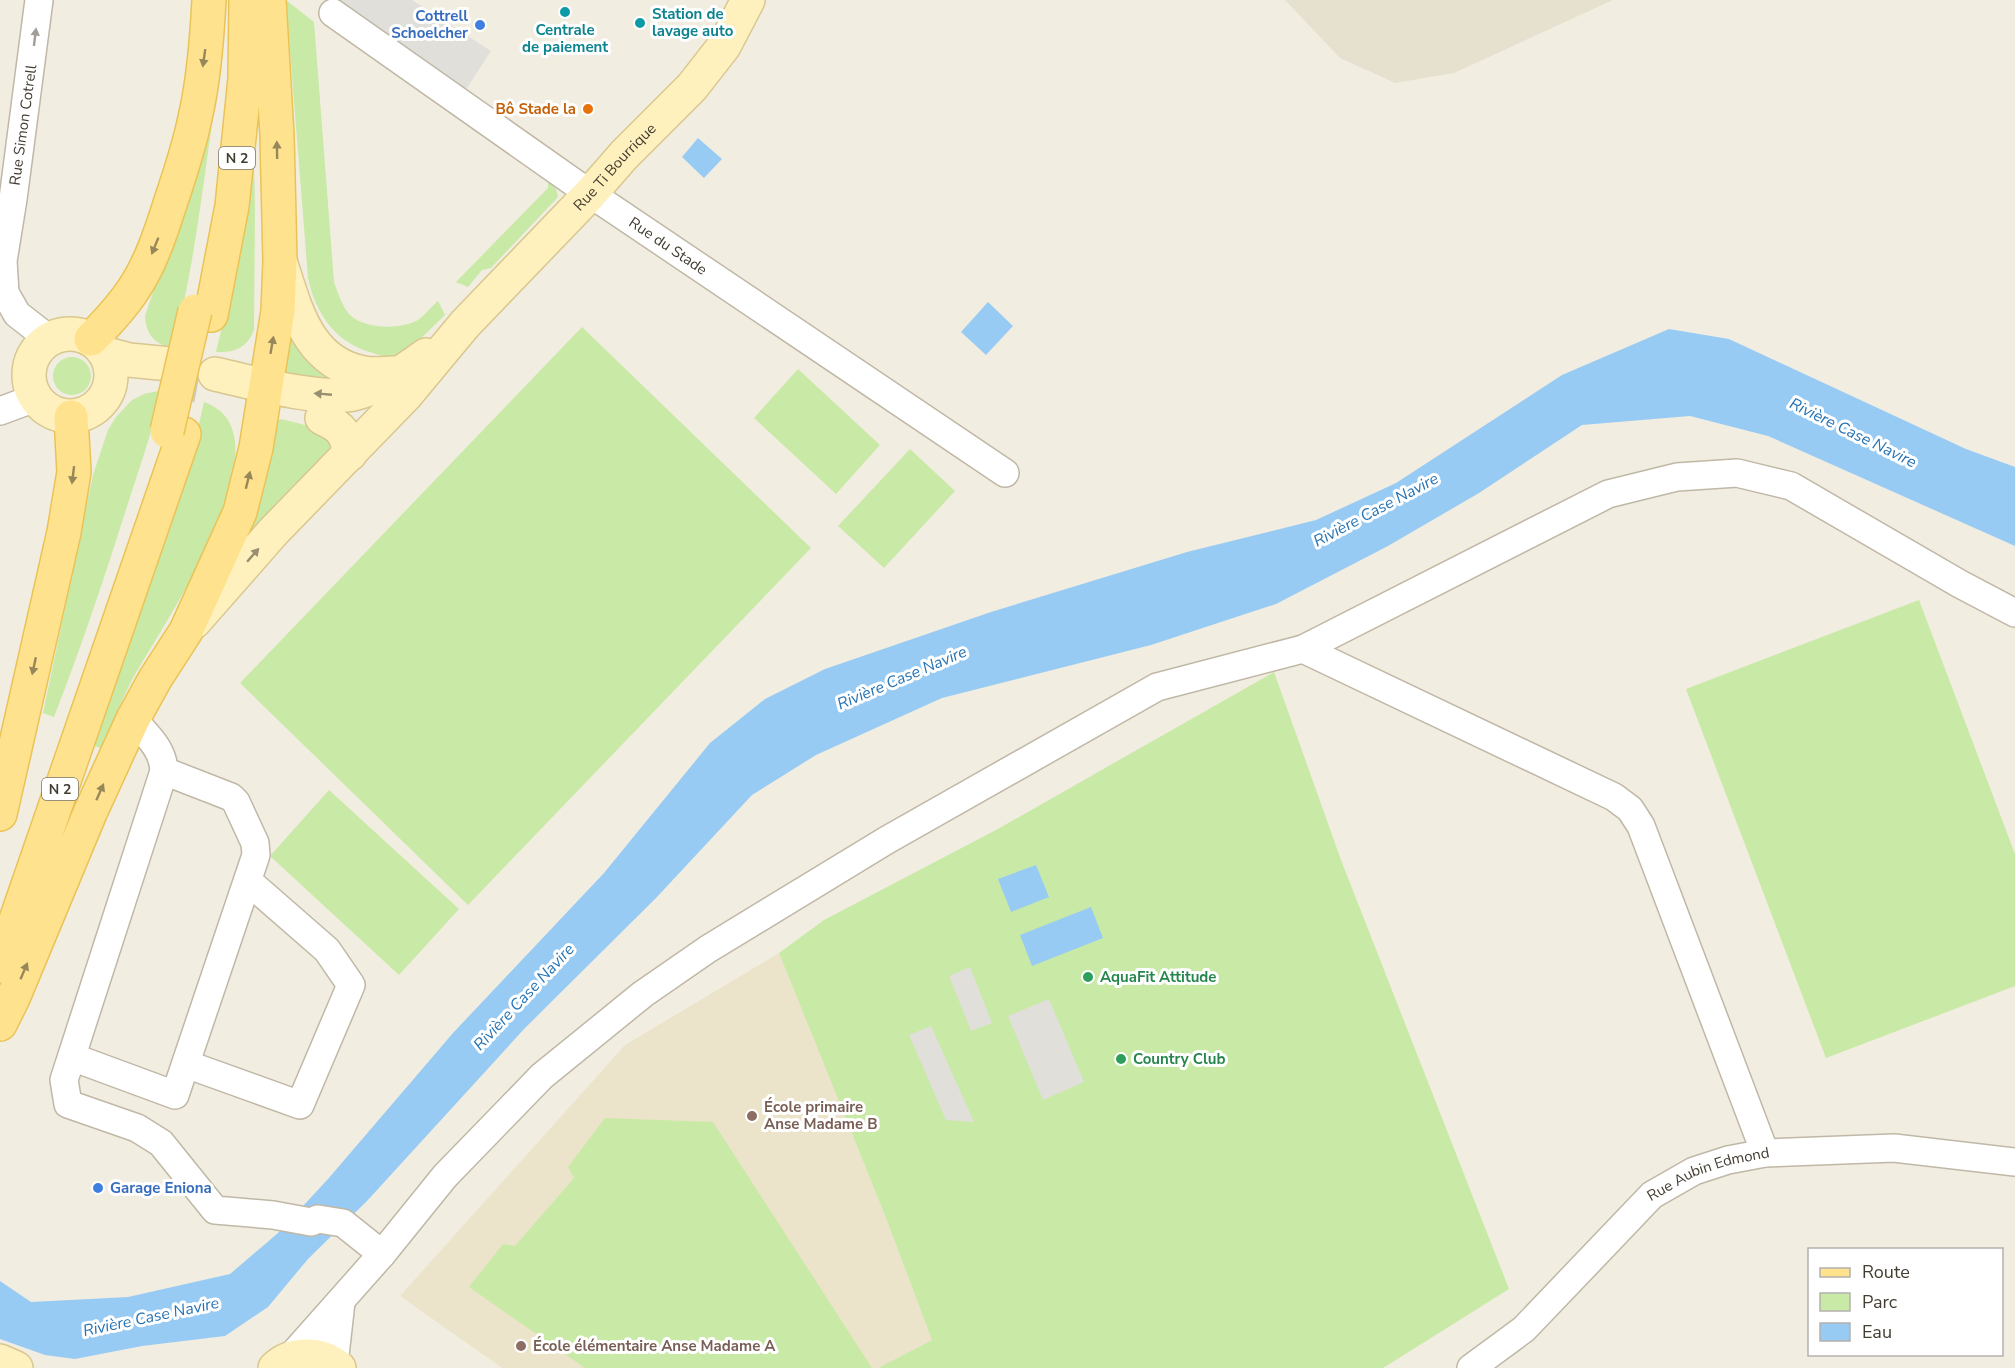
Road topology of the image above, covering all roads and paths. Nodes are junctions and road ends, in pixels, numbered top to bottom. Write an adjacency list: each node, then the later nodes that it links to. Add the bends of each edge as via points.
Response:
1 (39, 0): 9 (street, Rue Simon Cotrell, one-way to 1)
2 (208, 0): 13 (main road, one-way to 13, via 196,117 182,168 149,261)
3 (231, 0): 11 (main road, N 2, via 224,137)
4 (246, 0): 11 (main road, N 2, via 244,79 232,206)
5 (269, 0): 10 (main road, one-way to 5)
6 (748, 0): 8 (street, Rue Ti Bourrique, via 724,46 692,87)
7 (333, 13): 8 (street, Rue du Stade)
8 (590, 194): 15 (street, Rue Ti Bourrique); 24 (street, Rue du Stade)
9 (1, 261): 12 (street, Rue Simon Cotrell, via 5,293 17,314)
10 (280, 261): 15 (street, via 303,326 330,360 344,368); 17 (main road, one-way to 10, via 278,311)
11 (203, 313): 22 (main road, N 2)
12 (49, 339): 13 (street, via 70,333); 18 (street, via 32,359 29,372)
13 (99, 347): 16 (street, via 111,366); 16 (street, via 167,372 129,381)
14 (214, 382): 17 (street)
15 (404, 384): 17 (street, one-way to 17, via 376,386 352,394); 21 (street, via 368,410); 23 (street, Rue Ti Bourrique)
16 (108, 392): 20 (street, via 93,410)
17 (264, 394): 21 (street); 26 (main road, one-way to 17, via 240,512)
18 (35, 398): 19 (street); 20 (street, via 45,408)
19 (0, 411)
20 (71, 417): 30 (main road, one-way to 30, via 74,472 64,532)
21 (322, 418): 23 (street, via 342,430)
22 (175, 433): 32 (main road, N 2, via 152,482); 33 (main road, N 2)
23 (350, 454): 26 (street, Rue Ti Bourrique, one-way to 23, via 273,531)
24 (1005, 473)
25 (2015, 613): 27 (street, via 1791,486 1737,473 1677,477 1608,494)
26 (186, 631): 28 (main road)
27 (1303, 649): 37 (street, via 1564,772 1630,808 1641,826); 39 (street, via 1157,687 887,840 708,949 643,994 542,1076 445,1176)
28 (133, 719): 29 (street, via 159,748); 34 (main road, one-way to 28)
29 (164, 771): 31 (street, via 226,793 236,802 257,850); 35 (street)
30 (0, 814)
31 (248, 881): 36 (street); 36 (street, via 327,950 351,985 300,1105)
32 (0, 908)
33 (0, 966)
34 (0, 1024)
35 (72, 1057): 36 (street, via 175,1095); 39 (street, via 64,1080 68,1104 137,1128 161,1143 215,1210 343,1223)
36 (186, 1064)
37 (1765, 1153): 38 (street, Rue Aubin Edmond, via 1894,1148); 45 (street, Rue Aubin Edmond, via 1694,1171 1653,1195 1524,1329)
38 (2015, 1162)
39 (382, 1254): 40 (street)
40 (341, 1302): 42 (street); 43 (street)
41 (0, 1361): 44 (street)
42 (282, 1364): 43 (street, via 304,1355 320,1357)
43 (336, 1366)
44 (16, 1368)
45 (1471, 1368)

